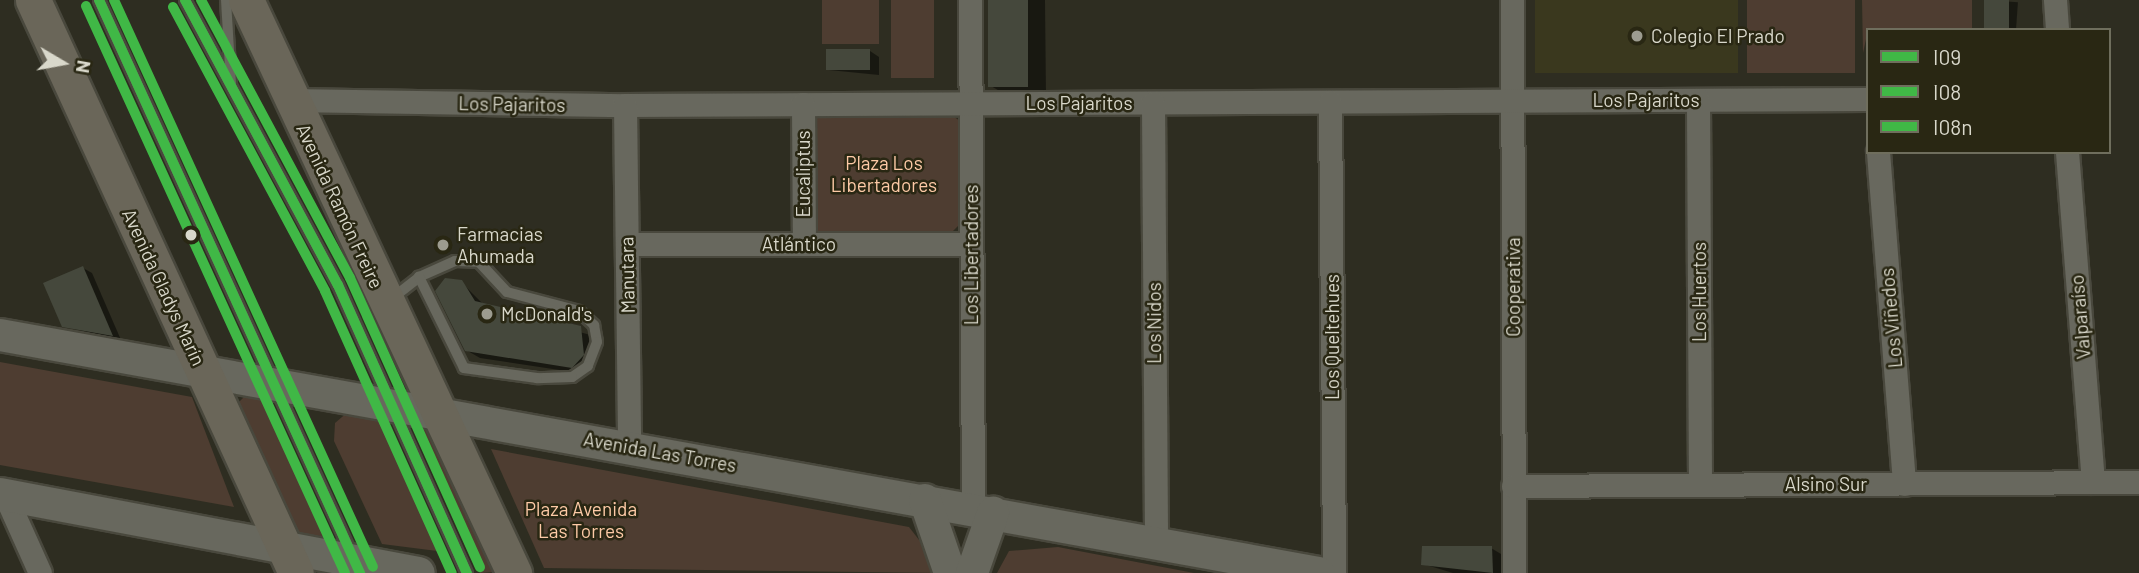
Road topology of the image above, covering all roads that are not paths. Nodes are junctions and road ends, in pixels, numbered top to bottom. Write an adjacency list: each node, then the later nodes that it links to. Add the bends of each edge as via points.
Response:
1 (33, 0): 28 (main road, Avenida Gladys Marín)
2 (99, 0): 29 (lane)
3 (185, 0): 10 (lane)
4 (226, 0): 10 (lane)
5 (246, 0): 12 (main road, Avenida Ramón Freire)
6 (970, 0): 16 (street, Los Libertadores)
7 (1512, 0): 14 (street, Cooperativa)
8 (2055, 0): 9 (street)
9 (2057, 28)
10 (231, 85): 30 (lane, via 338,285)
11 (1866, 99): 13 (street, Los Pajaritos)
12 (290, 100): 19 (street, Los Pajaritos); 26 (main road, Avenida Ramón Freire)
13 (1699, 100): 14 (street, Los Pajaritos); 36 (street, Los Huertos)
14 (1512, 101): 15 (street, Los Pajaritos); 37 (street, Cooperativa)
15 (1330, 102): 17 (street, Los Pajaritos); 51 (street, Los Queltehues)
16 (970, 103): 17 (street, Los Pajaritos); 18 (street, Los Pajaritos); 24 (street, Los Libertadores)
17 (1153, 103): 41 (street, Los Nidos)
18 (803, 104): 19 (street, Los Pajaritos); 23 (street, Eucaliptus)
19 (625, 105): 22 (street, Manutara)
20 (1878, 154): 35 (street, Los Viñedos)
21 (2067, 154): 33 (street, Valparaíso)
22 (627, 244): 23 (street, Atlántico); 32 (street, Manutara)
23 (804, 244): 24 (street, Atlántico)
24 (971, 244): 40 (street, Los Libertadores)
25 (419, 277): 25 (lane, via 455,261 479,262 507,292 579,311 594,325 597,342 588,366 572,377 537,378 464,368); 26 (lane)
26 (385, 304): 31 (main road, Avenida Ramón Freire)
27 (0, 335): 28 (street, Avenida Las Torres)
28 (203, 372): 29 (street, Avenida Las Torres); 42 (main road, Avenida Gladys Marín)
29 (276, 386): 30 (street, Avenida Las Torres); 43 (lane)
30 (391, 404): 31 (street, Avenida Las Torres); 46 (lane)
31 (435, 412): 32 (street, Avenida Las Torres); 47 (main road)
32 (629, 446): 39 (street, Avenida Las Torres)
33 (2093, 482): 34 (street, Alsino Sur); 35 (street, Alsino Sur)
34 (2139, 482)
35 (1904, 484): 36 (street, Alsino Sur)
36 (1700, 485): 37 (street, Alsino Sur)
37 (1513, 486): 52 (street, Cooperativa)
38 (3, 495): 42 (street); 44 (street)
39 (925, 500): 40 (street, Avenida Las Torres); 48 (street)
40 (983, 511): 41 (street, Avenida Las Torres); 49 (street)
41 (1156, 543): 50 (street, Avenida Las Torres)
42 (290, 561): 43 (street)
43 (358, 567): 45 (street)
44 (40, 573)
45 (419, 573)
46 (467, 573)
47 (514, 573)
48 (950, 573)
49 (972, 573)
50 (1319, 573)
51 (1334, 573)
52 (1514, 573)

